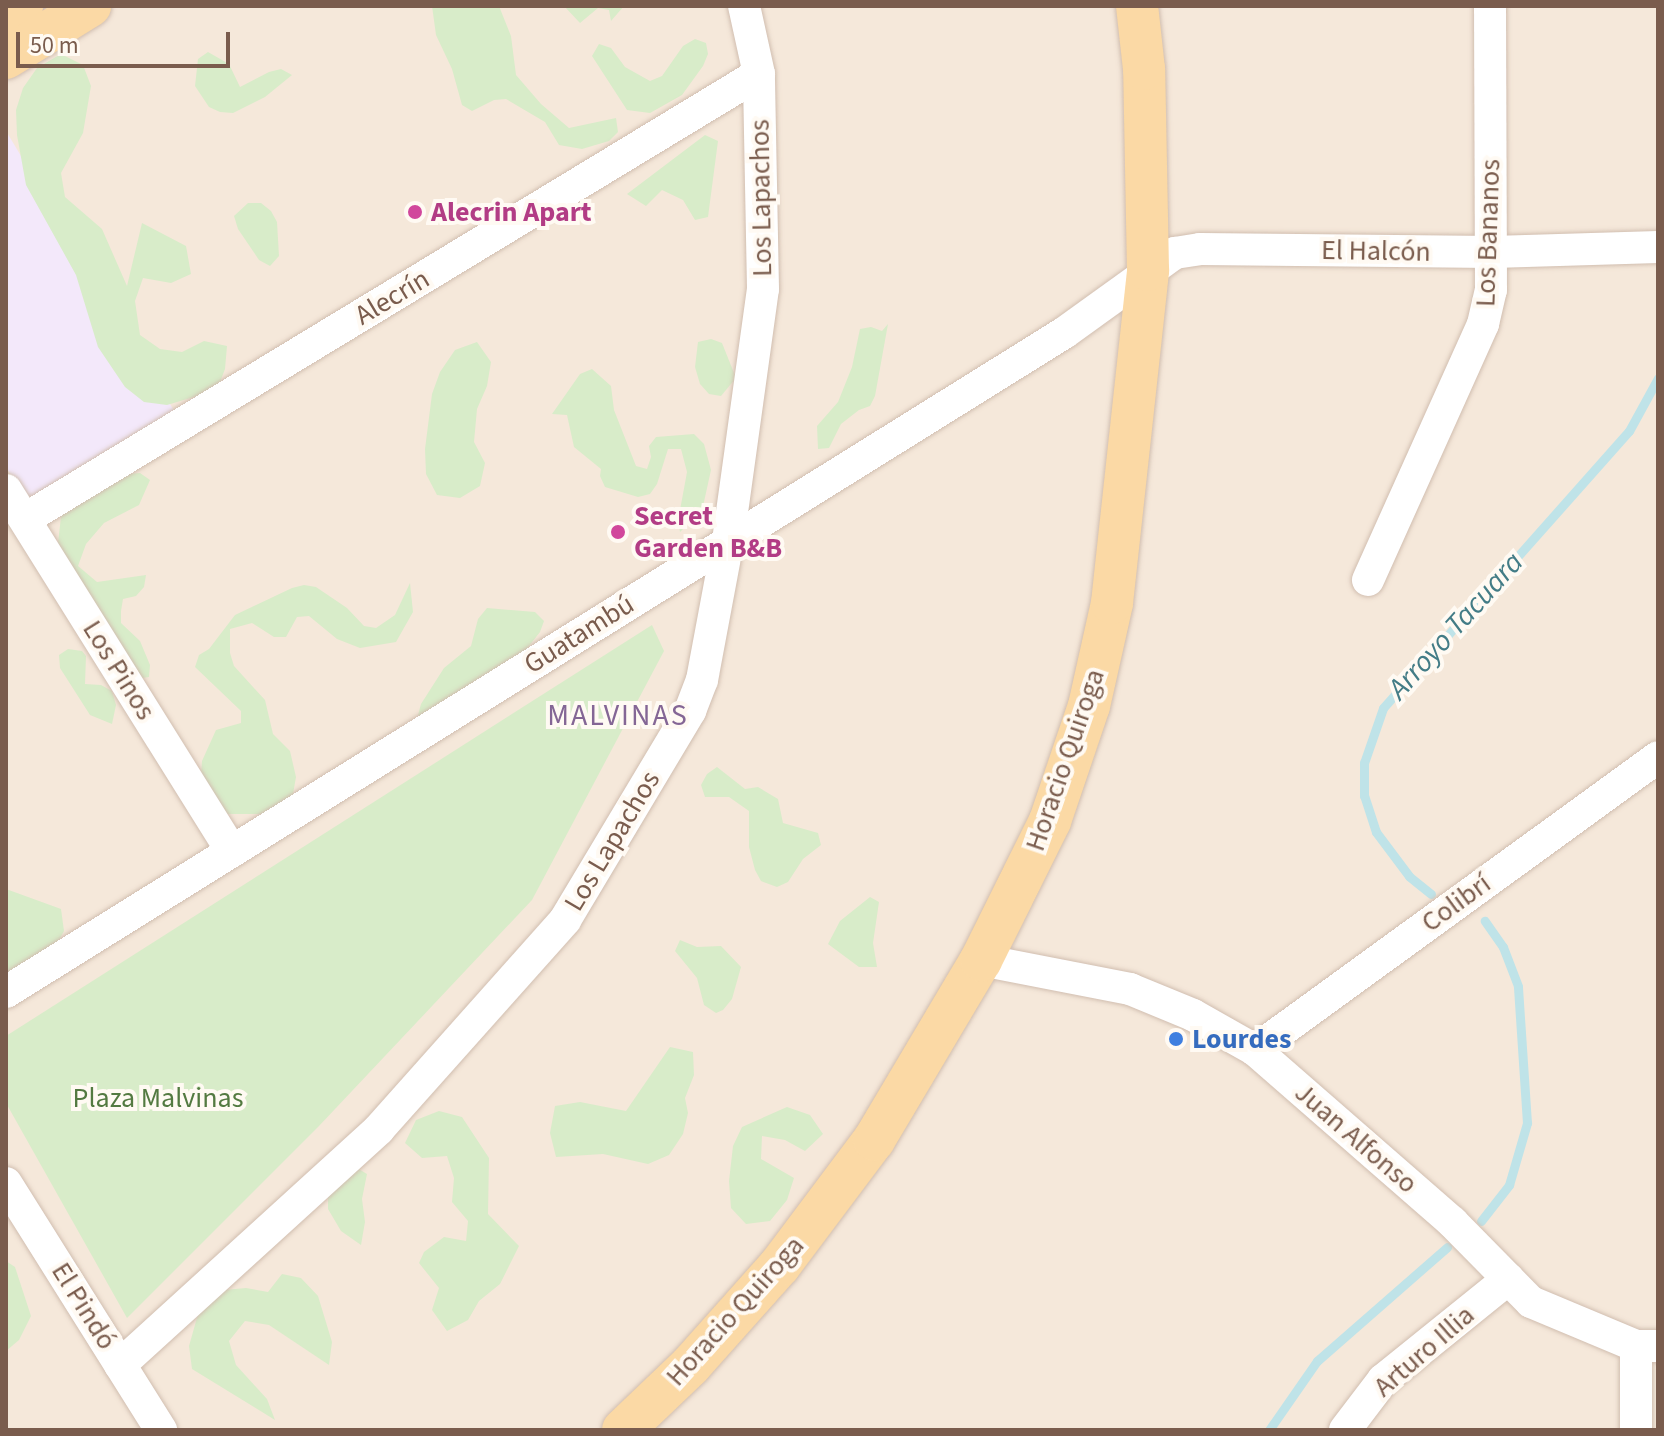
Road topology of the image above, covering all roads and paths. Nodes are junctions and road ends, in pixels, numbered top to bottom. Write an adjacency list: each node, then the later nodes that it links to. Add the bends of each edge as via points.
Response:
1 (22, 6): 6 (main road)
2 (90, 6): 7 (main road)
3 (744, 6): 8 (street, Los Lapachos)
4 (1137, 6): 11 (main road, Horacio Quiroga, via 1144,69)
5 (1490, 6): 10 (street, Los Bananos)
6 (6, 16)
7 (6, 58)
8 (759, 74): 13 (street, Alecrín); 14 (street, Los Lapachos, via 763,289)
9 (1658, 247): 10 (street, El Halcón)
10 (1493, 252): 11 (street, El Halcón, via 1200,249 1175,253); 15 (street, Los Bananos, via 1483,324)
11 (1148, 270): 14 (street, Guatambú, via 1064,333); 18 (main road, Horacio Quiroga, via 1112,603 1089,706 1050,821)
12 (6, 490): 13 (street, Los Pinos)
13 (25, 519): 17 (street, Los Pinos)
14 (728, 541): 17 (street, Guatambú); 24 (street, Los Lapachos, via 702,680 690,711 565,920 379,1129)
15 (1368, 580)
16 (1658, 757): 20 (street, Colibrí)
17 (232, 851): 19 (street, Guatambú)
18 (981, 960): 20 (street, Juan Alfonso, via 1130,989 1193,1015); 26 (main road, Horacio Quiroga, via 874,1140 780,1265 690,1366)
19 (6, 992)
20 (1255, 1050): 22 (street, Juan Alfonso)
21 (6, 1183): 24 (street, El Pindó)
22 (1508, 1279): 23 (street, Juan Alfonso, via 1531,1302); 27 (street, Arturo Illia, via 1383,1380)
23 (1647, 1346): 28 (street)
24 (120, 1365): 25 (street, El Pindó)
25 (161, 1430)
26 (623, 1430)
27 (1345, 1430)
28 (1636, 1430)

